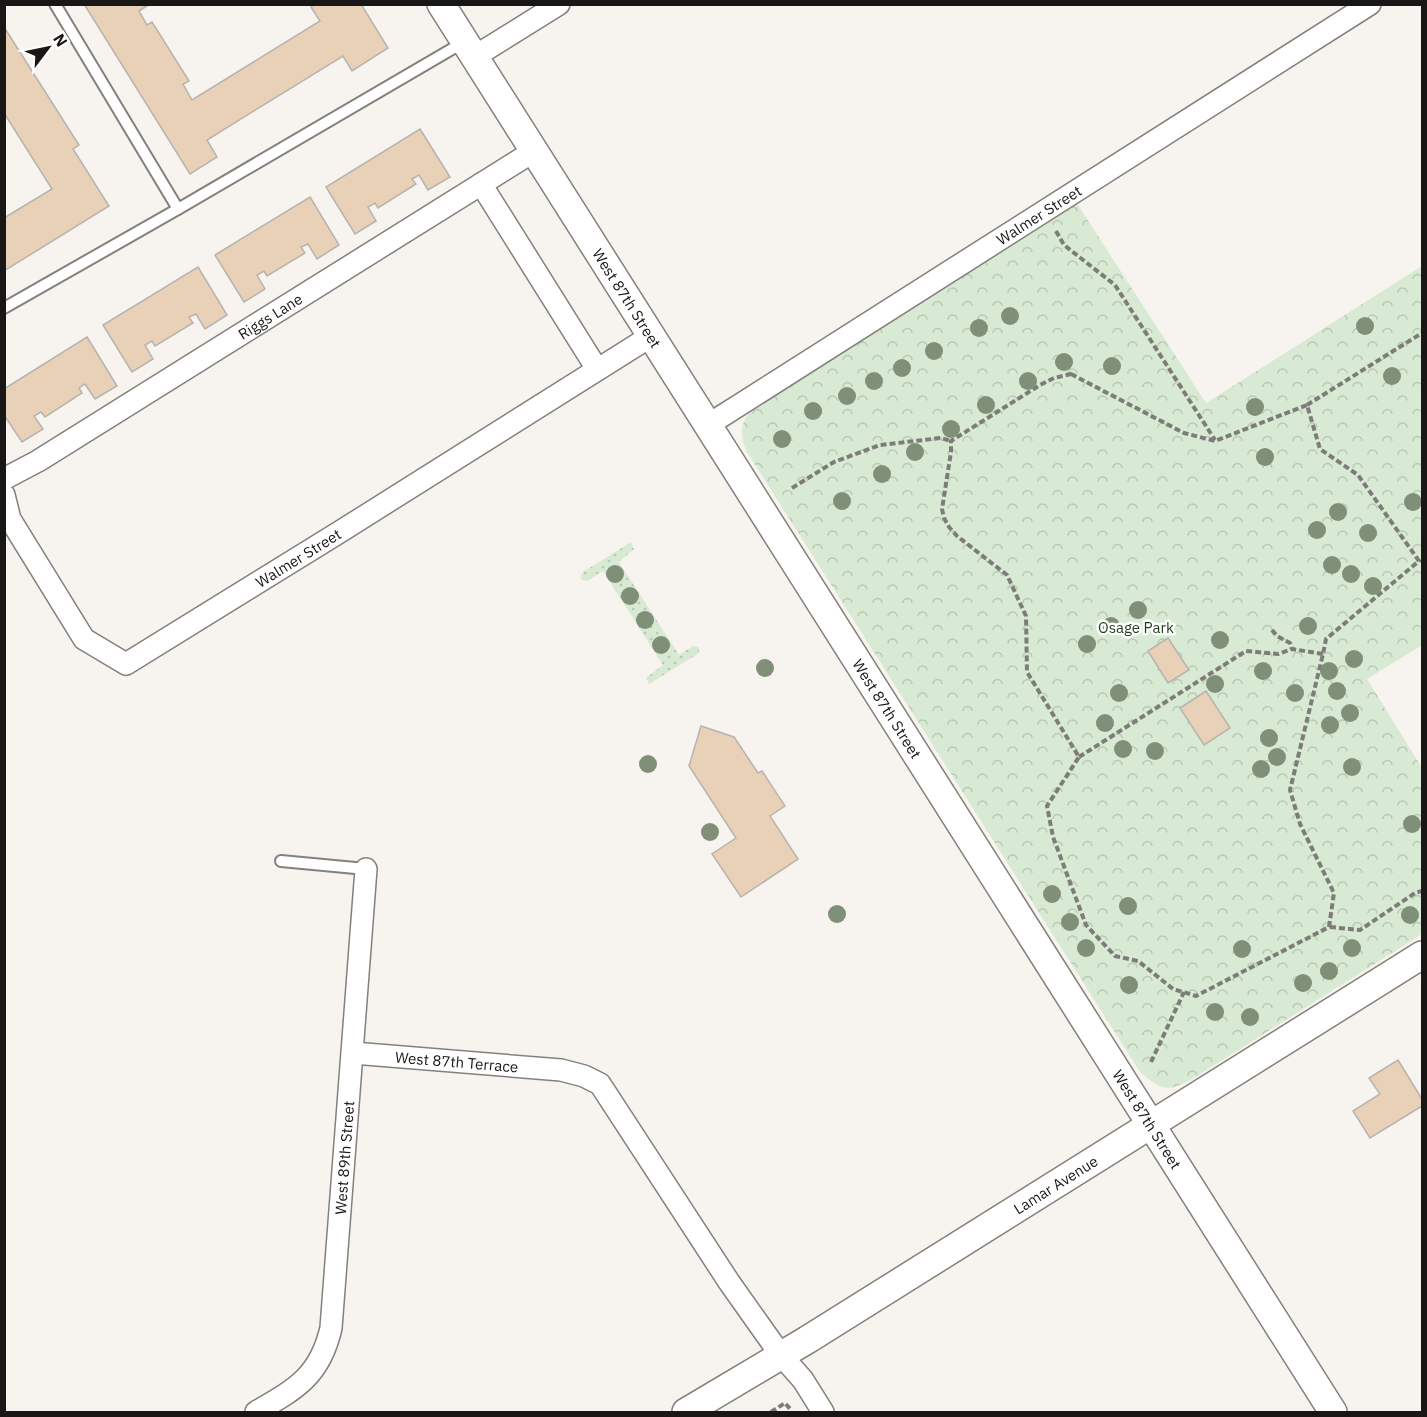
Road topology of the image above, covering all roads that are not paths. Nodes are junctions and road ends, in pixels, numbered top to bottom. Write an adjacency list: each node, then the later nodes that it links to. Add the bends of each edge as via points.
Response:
1 (55, 4): 8 (lane)
2 (441, 4): 5 (street, West 87th Street)
3 (559, 4): 5 (street)
4 (1370, 4): 12 (street, Walmer Street)
5 (469, 49): 6 (street, West 87th Street); 8 (lane)
6 (534, 151): 7 (street, Riggs Lane); 10 (street, West 87th Street)
7 (481, 184): 11 (street); 13 (street, Riggs Lane, via 38,461)
8 (178, 209): 9 (lane)
9 (4, 308)
10 (651, 336): 11 (street, Walmer Street); 12 (street, West 87th Street)
11 (597, 369): 14 (street, Walmer Street, via 126,664 84,639 10,519)
12 (708, 425): 19 (street, West 87th Street)
13 (4, 478)
14 (4, 495)
15 (281, 861): 16 (lane)
16 (366, 869): 18 (street, West 89th Street)
17 (1422, 955): 19 (street, Lamar Avenue)
18 (352, 1053): 20 (street, West 87th Terrace, via 561,1070 600,1084); 21 (street, West 89th Street, via 327,1346 304,1381)
19 (1151, 1123): 20 (street, Lamar Avenue); 24 (street, West 87th Street)
20 (780, 1354): 22 (street, Lamar Avenue); 23 (street, via 803,1380)
21 (256, 1413)
22 (686, 1413)
23 (823, 1413)
24 (1333, 1413)

